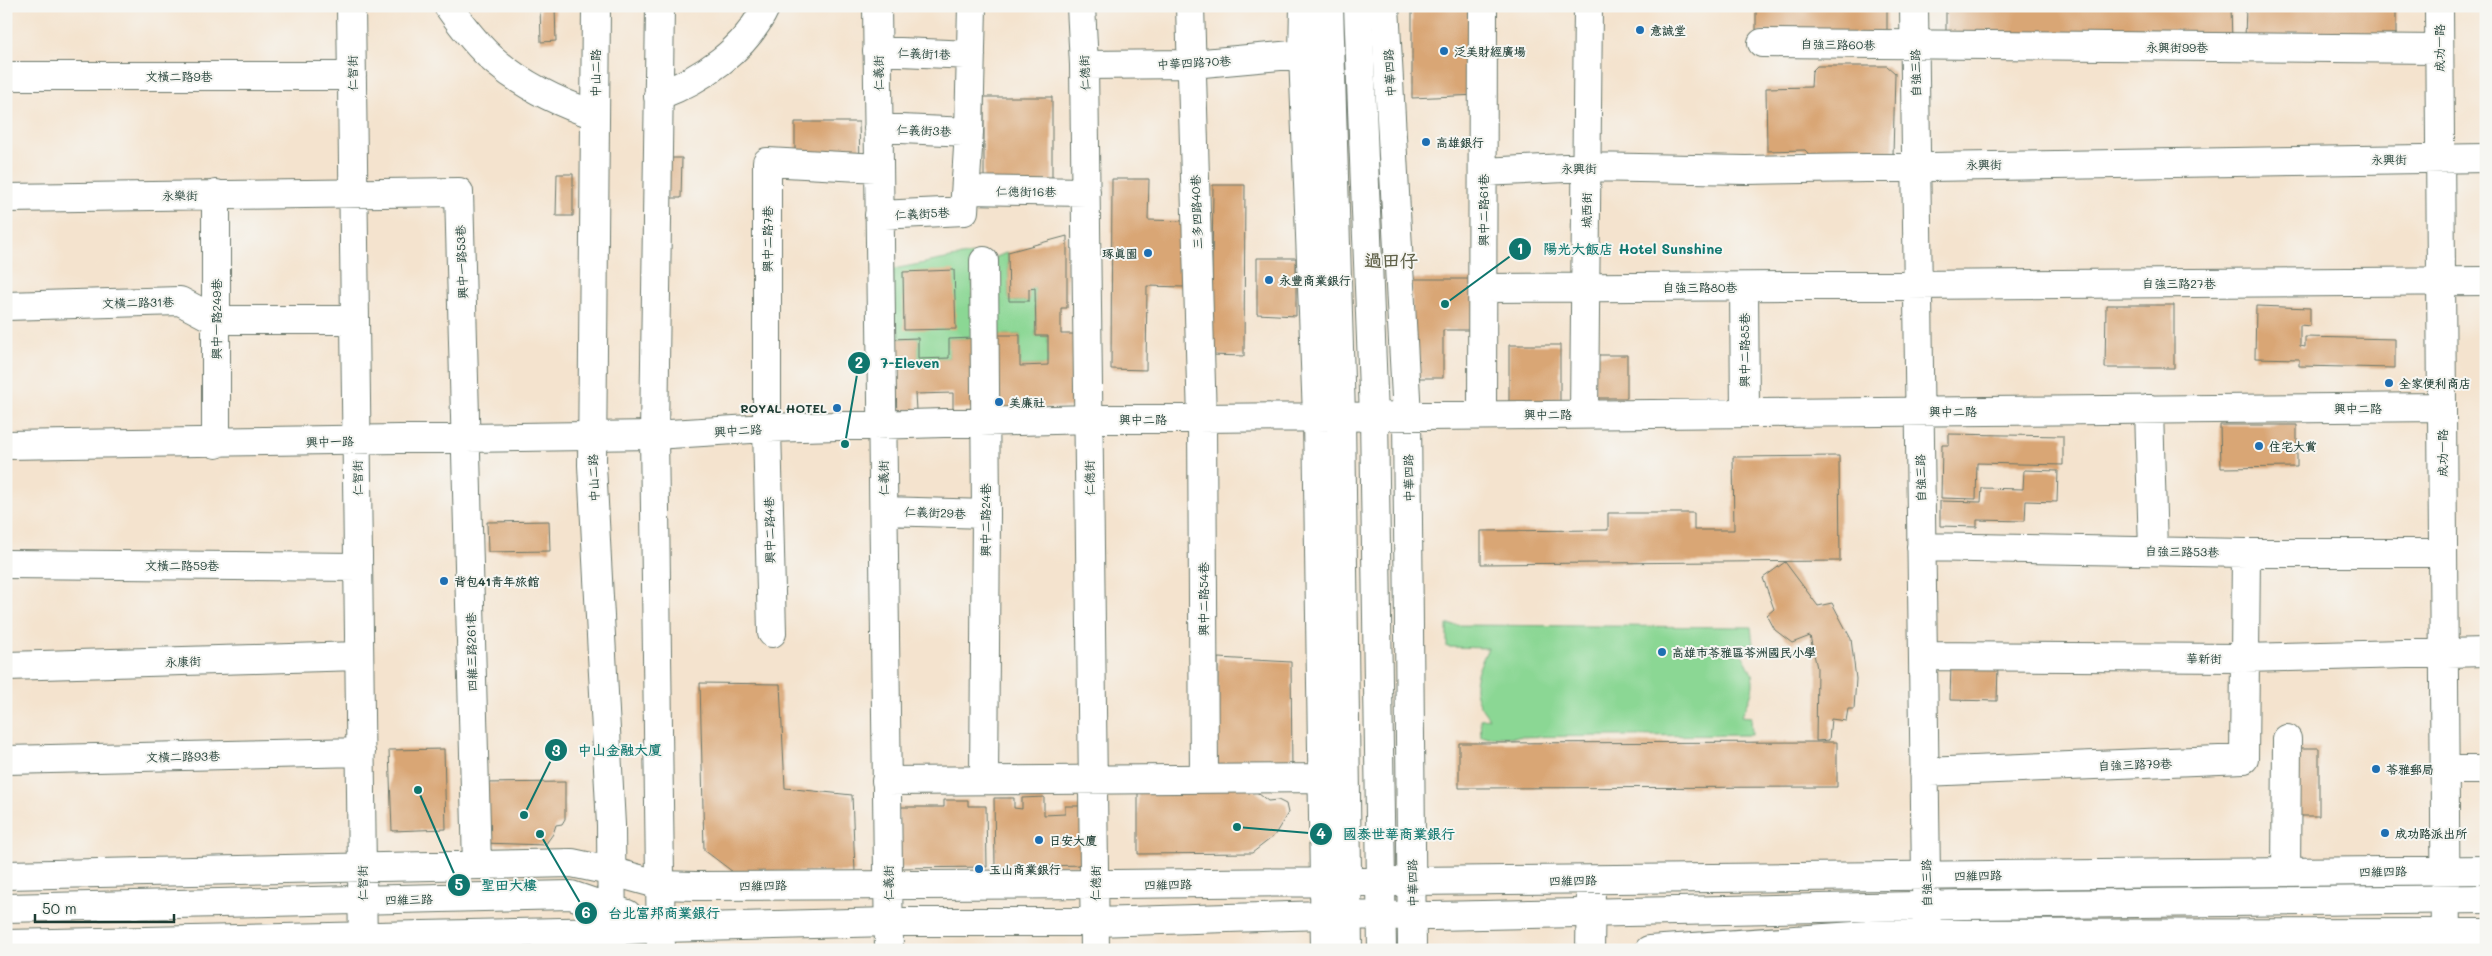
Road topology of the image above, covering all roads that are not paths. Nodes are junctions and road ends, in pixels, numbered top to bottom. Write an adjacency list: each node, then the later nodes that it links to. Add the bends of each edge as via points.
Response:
1 (351, 6): 27 (street, 仁智街)
2 (448, 6): 29 (street, via 496,62 565,104)
3 (596, 6): 29 (street, 中山二路)
4 (660, 6): 28 (street)
5 (766, 6): 28 (street, via 758,23 734,49 702,75)
6 (877, 6): 21 (street, 仁義街)
7 (972, 6): 23 (street)
8 (1080, 6): 25 (street, 仁德街)
9 (1190, 6): 24 (street, 三多四路40巷)
10 (1304, 6): 22 (street)
11 (1329, 6): 60 (street)
12 (1358, 6): 61 (street)
13 (1385, 6): 62 (street, 中華四路)
14 (1483, 6): 37 (street, 興中二路61巷)
15 (1588, 6): 35 (street, 城西街)
16 (1914, 6): 19 (street, 自強三路)
17 (2439, 6): 20 (street, 成功一路)
18 (1762, 43): 19 (street, 自強三路60巷)
19 (1915, 46): 20 (street, 永興街99巷); 34 (street, 自強三路)
20 (2439, 49): 32 (street, 成功一路)
21 (877, 51): 23 (street, 仁義街1巷); 30 (street, 仁義街)
22 (1303, 54): 24 (street, 中華四路70巷); 60 (street)
23 (971, 55): 31 (street)
24 (1192, 64): 25 (street, 中華四路70巷); 63 (street, 三多四路40巷)
25 (1084, 65): 39 (street, 仁德街)
26 (6, 76): 27 (street, 文橫二路9巷)
27 (352, 76): 38 (street, 仁智街)
28 (658, 96): 68 (street)
29 (595, 115): 69 (street, 中山二路)
30 (878, 128): 31 (street, 仁義街3巷); 36 (street, 仁義街)
31 (969, 132): 42 (street)
32 (2440, 158): 33 (street, 永興街); 34 (street, 永興街); 46 (street, 成功一路)
33 (2486, 158)
34 (1916, 166): 35 (street, 永興街, via 1746,170); 47 (street, 自強三路)
35 (1586, 167): 37 (street, 永興街); 50 (street, 城西街)
36 (879, 168): 43 (street, 仁義街); 67 (street, 興中二路7巷, via 767,162)
37 (1483, 172): 49 (street, 興中二路61巷)
38 (354, 192): 40 (street, 永樂街); 53 (street, 仁智街); 70 (street, 興中一路53巷, via 459,192)
39 (1086, 192): 42 (street, 仁德街16巷); 64 (street, 仁德街)
40 (216, 194): 41 (street, 永樂街); 52 (street, 興中一路249巷)
41 (6, 198)
42 (965, 200): 43 (street, 仁義街5巷)
43 (880, 215): 66 (street, 仁義街)
44 (984, 261): 65 (street, 興中二路24巷)
45 (2486, 281): 46 (street, 自強三路27巷)
46 (2441, 282): 47 (street, 自強三路27巷); 54 (street, 成功一路)
47 (1918, 285): 48 (street, 自強三路80巷); 56 (street, 自強三路)
48 (1744, 287): 50 (street, 自強三路80巷); 57 (street, 興中二路85巷)
49 (1483, 288): 50 (street, 自強三路80巷); 59 (street, 興中二路61巷)
50 (1585, 288): 58 (street, 城西街)
51 (6, 306): 52 (street, 文橫二路31巷, via 180,301)
52 (216, 320): 53 (street, 文橫二路31巷); 72 (street, 興中一路249巷)
53 (355, 320): 71 (street, 仁智街)
54 (2442, 407): 55 (street, 興中二路); 79 (street, 成功一路)
55 (2149, 409): 56 (street, 興中二路); 77 (street)
56 (1919, 411): 57 (street, 興中二路); 76 (street, 自強三路)
57 (1745, 413): 58 (street, 興中二路)
58 (1584, 414): 59 (street, 興中二路)
59 (1482, 415): 62 (street, 興中二路)
60 (1329, 416): 61 (street, 興中二路); 63 (street, 興中二路); 96 (street); 110 (street)
61 (1374, 416): 62 (street, 興中二路); 111 (street)
62 (1407, 416): 109 (street, 中華四路)
63 (1202, 419): 64 (street, 興中二路); 97 (street, 興中二路54巷)
64 (1089, 420): 65 (street, 興中二路); 95 (street, 仁德街)
65 (984, 423): 66 (street, 興中二路); 75 (street, 興中二路24巷)
66 (883, 424): 67 (street, 興中二路); 74 (street, 仁義街)
67 (767, 428): 68 (street, 興中二路); 82 (street, 興中二路4巷)
68 (654, 435): 69 (street, 興中一路); 113 (street)
69 (592, 436): 70 (street, 興中一路); 104 (street, 中山二路, via 611,825)
70 (466, 438): 71 (street, 興中一路); 100 (street, 四維三路261巷)
71 (356, 441): 72 (street, 興中一路); 81 (street, 仁智街)
72 (216, 444): 73 (street, 興中一路)
73 (6, 446)
74 (884, 511): 75 (street, 仁義街29巷); 99 (street, 仁義街)
75 (986, 514): 98 (street, 興中二路24巷)
76 (1921, 547): 77 (street, 自強三路53巷); 86 (street, 自強三路)
77 (2153, 551): 78 (street, 自強三路53巷)
78 (2246, 552): 79 (street, 自強三路53巷); 87 (street)
79 (2443, 553): 83 (street, 成功一路)
80 (6, 564): 81 (street, 文橫二路59巷)
81 (358, 567): 85 (street, 仁智街)
82 (772, 633)
83 (2444, 652): 84 (street, 華新街); 87 (street, 華新街); 92 (street, 成功一路)
84 (2486, 652)
85 (359, 656): 88 (street, 永康街); 90 (street, 仁智街)
86 (1923, 656): 87 (street, 華新街); 94 (street, 自強三路)
87 (2245, 658): 94 (street, 自強三路79巷, via 2244,759)
88 (6, 666)
89 (2287, 739): 105 (street)
90 (360, 752): 91 (street, 文橫二路93巷); 101 (street, 仁智街)
91 (6, 760)
92 (2445, 770): 93 (street); 102 (street, 成功一路)
93 (2486, 770)
94 (1924, 772): 107 (street, 自強三路)
95 (1093, 778): 97 (street); 98 (street); 114 (street, 仁德街)
96 (1322, 778): 97 (street); 110 (street)
97 (1204, 779)
98 (984, 780): 99 (street)
99 (886, 781): 112 (street, 仁義街)
100 (477, 865): 101 (street); 104 (street, via 572,863)
101 (362, 868): 106 (street); 116 (street, 仁智街)
102 (2445, 870): 103 (street, 四維四路); 105 (street, 四維四路); 117 (street, 成功一路)
103 (2486, 870)
104 (610, 871): 113 (street); 126 (street, 中山二路)
105 (2286, 872): 107 (street, 四維四路)
106 (6, 875)
107 (1926, 876): 108 (street, 四維四路); 118 (street, 自強三路)
108 (1591, 880): 109 (street, 四維四路); 120 (street)
109 (1412, 881): 111 (street, 四維四路); 123 (street, 中華四路)
110 (1336, 882): 111 (street, 四維四路); 114 (street, 四維四路); 121 (street)
111 (1382, 882): 122 (street)
112 (889, 884): 113 (street, 四維四路); 114 (street, 四維四路); 124 (street, 仁義街)
113 (661, 885): 128 (street)
114 (1094, 885): 125 (street, 仁德街)
115 (2486, 899): 117 (street)
116 (362, 900): 119 (street, 四維三路); 126 (street, 四維三路, via 571,895); 131 (street, 仁智街)
117 (2446, 900): 118 (street); 130 (street, 成功一路)
118 (1926, 907): 120 (street); 129 (street, 自強三路)
119 (6, 908)
120 (1591, 913): 123 (street); 139 (street)
121 (1336, 915): 122 (street); 125 (street); 135 (street); 136 (street)
122 (1382, 916): 123 (street); 137 (street)
123 (1412, 916): 138 (street, 中華四路)
124 (889, 922): 125 (street); 128 (street); 133 (street, 仁義街)
125 (1095, 922): 134 (street, 仁德街)
126 (611, 930): 128 (street, 四維三路); 131 (street, 四維三路)
127 (2486, 934): 130 (street)
128 (661, 939)
129 (1926, 942): 130 (street); 140 (street, via 1869,935)
130 (2446, 942)
131 (363, 943): 132 (street, 四維三路)
132 (6, 944)
133 (889, 950)
134 (1095, 950)
135 (1325, 950)
136 (1348, 950)
137 (1382, 950)
138 (1412, 950)
139 (1590, 950)
140 (1649, 950)

